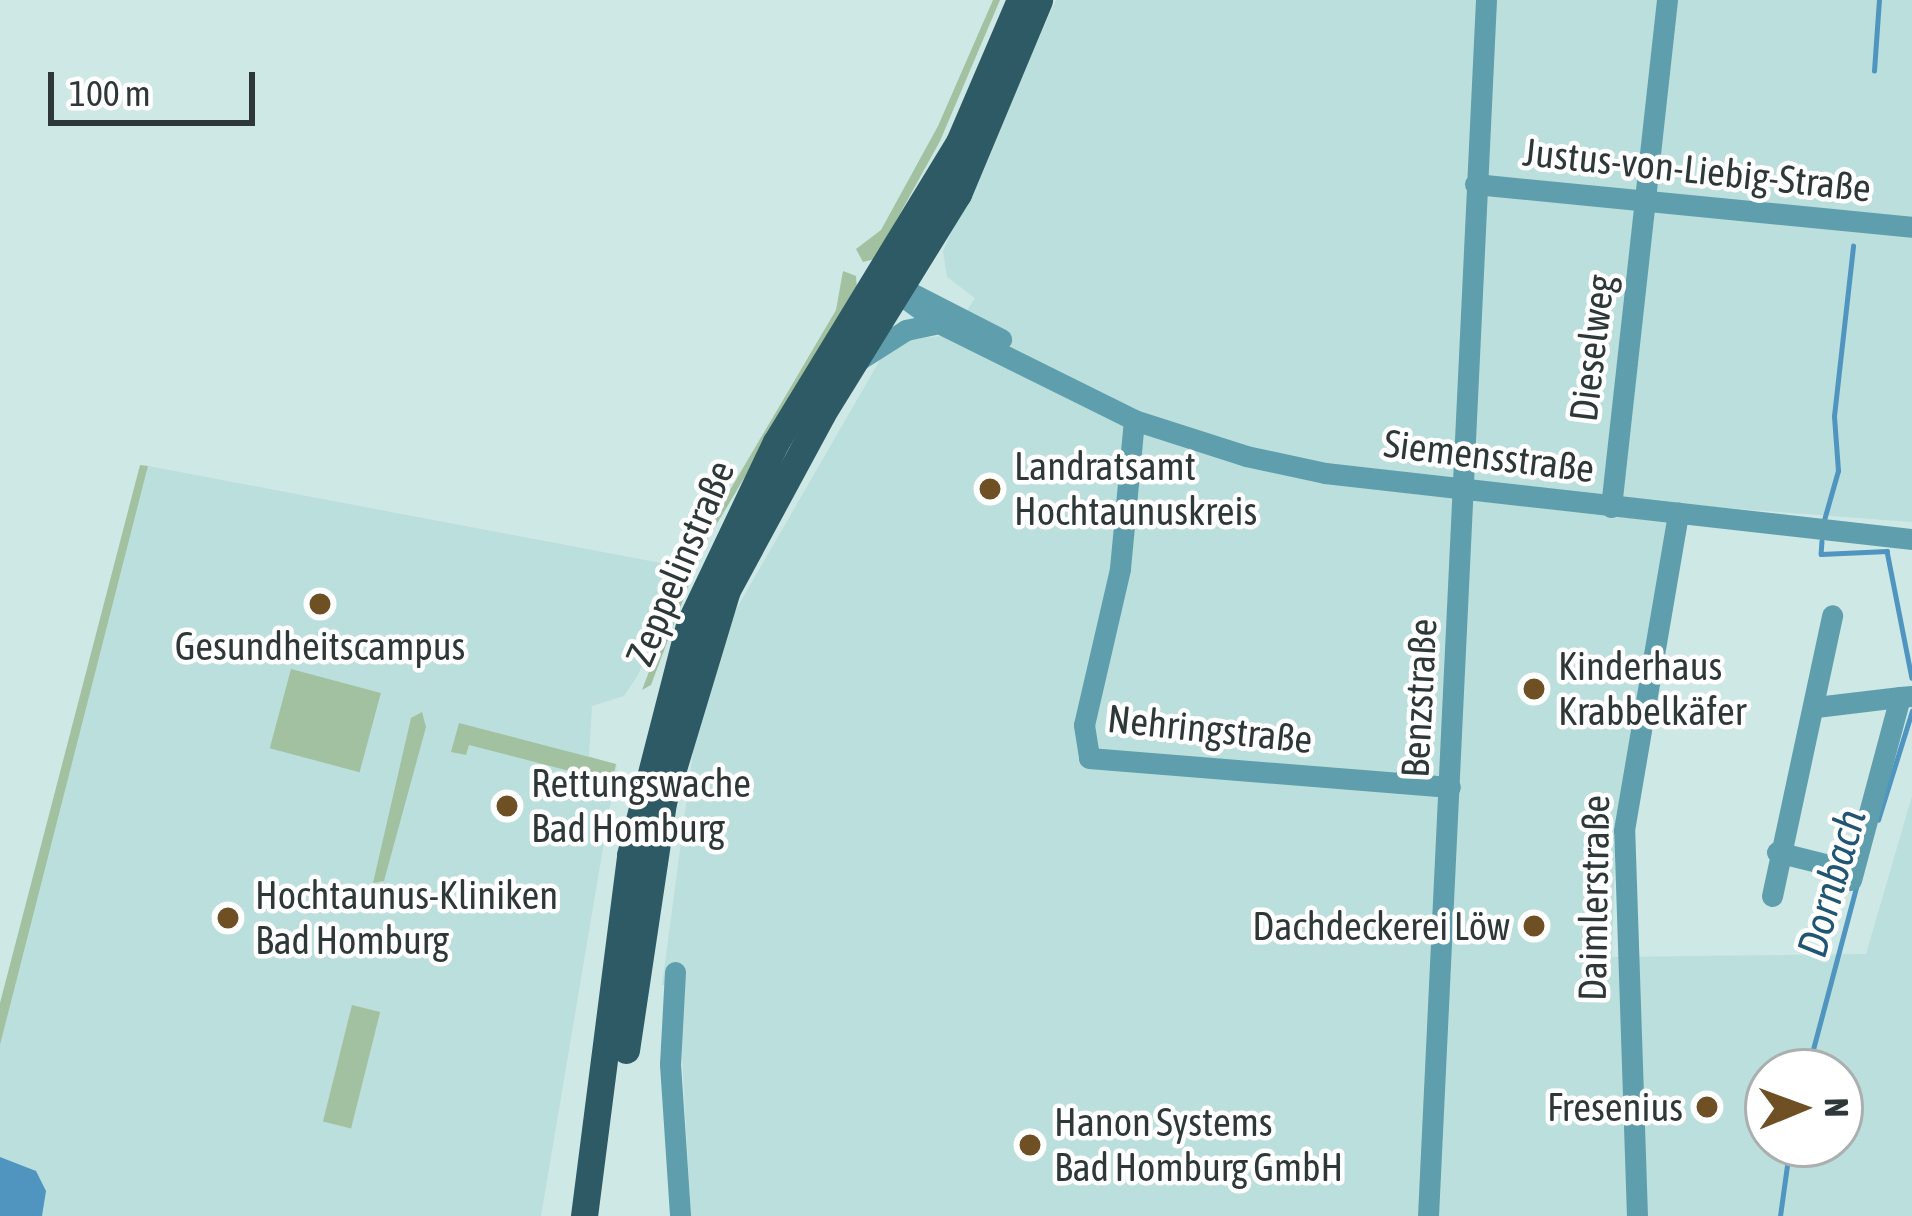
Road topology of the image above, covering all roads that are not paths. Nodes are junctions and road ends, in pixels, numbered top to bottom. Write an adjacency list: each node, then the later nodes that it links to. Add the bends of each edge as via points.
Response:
1 (1020, 0): 9 (main road, Zeppelinstraße)
2 (1040, 0): 8 (main road, Zeppelinstraße, via 980,152)
3 (1486, 0): 5 (street, Benzstraße)
4 (1666, 0): 6 (street, Dieselweg)
5 (1475, 184): 6 (street, Justus-von-Liebig-Straße); 13 (street, Benzstraße)
6 (1646, 198): 7 (street, Justus-von-Liebig-Straße); 14 (street, Dieselweg)
7 (1912, 227)
8 (922, 259): 9 (main road, Zeppelinstraße); 10 (street, Siemensstraße)
9 (894, 287): 10 (street, Siemensstraße); 11 (main road, Zeppelinstraße); 24 (main road, Zeppelinstraße, via 739,512 676,662 630,855)
10 (948, 318): 11 (street, via 906,330); 12 (street, Siemensstraße)
11 (857, 361): 25 (main road, Zeppelinstraße, via 740,562 697,669 663,802)
12 (1134, 419): 13 (street, Siemensstraße, via 1305,469); 20 (street, Nehringstraße, via 1120,569 1084,725 1089,758)
13 (1465, 490): 14 (street, Siemensstraße); 20 (street, Benzstraße)
14 (1610, 507): 15 (street, Siemensstraße)
15 (1678, 513): 16 (street, Siemensstraße); 28 (street, Daimlerstraße, via 1624,830)
16 (1912, 539)
17 (1832, 615): 19 (street)
18 (1906, 696): 19 (street); 21 (street, via 1852,876)
19 (1816, 707): 21 (street)
20 (1450, 787): 27 (street, Benzstraße)
21 (1777, 852): 22 (street)
22 (1772, 896)
23 (675, 972): 26 (street, via 670,1064)
24 (584, 1216)
25 (602, 1216)
26 (680, 1216)
27 (1428, 1216)
28 (1637, 1216)

